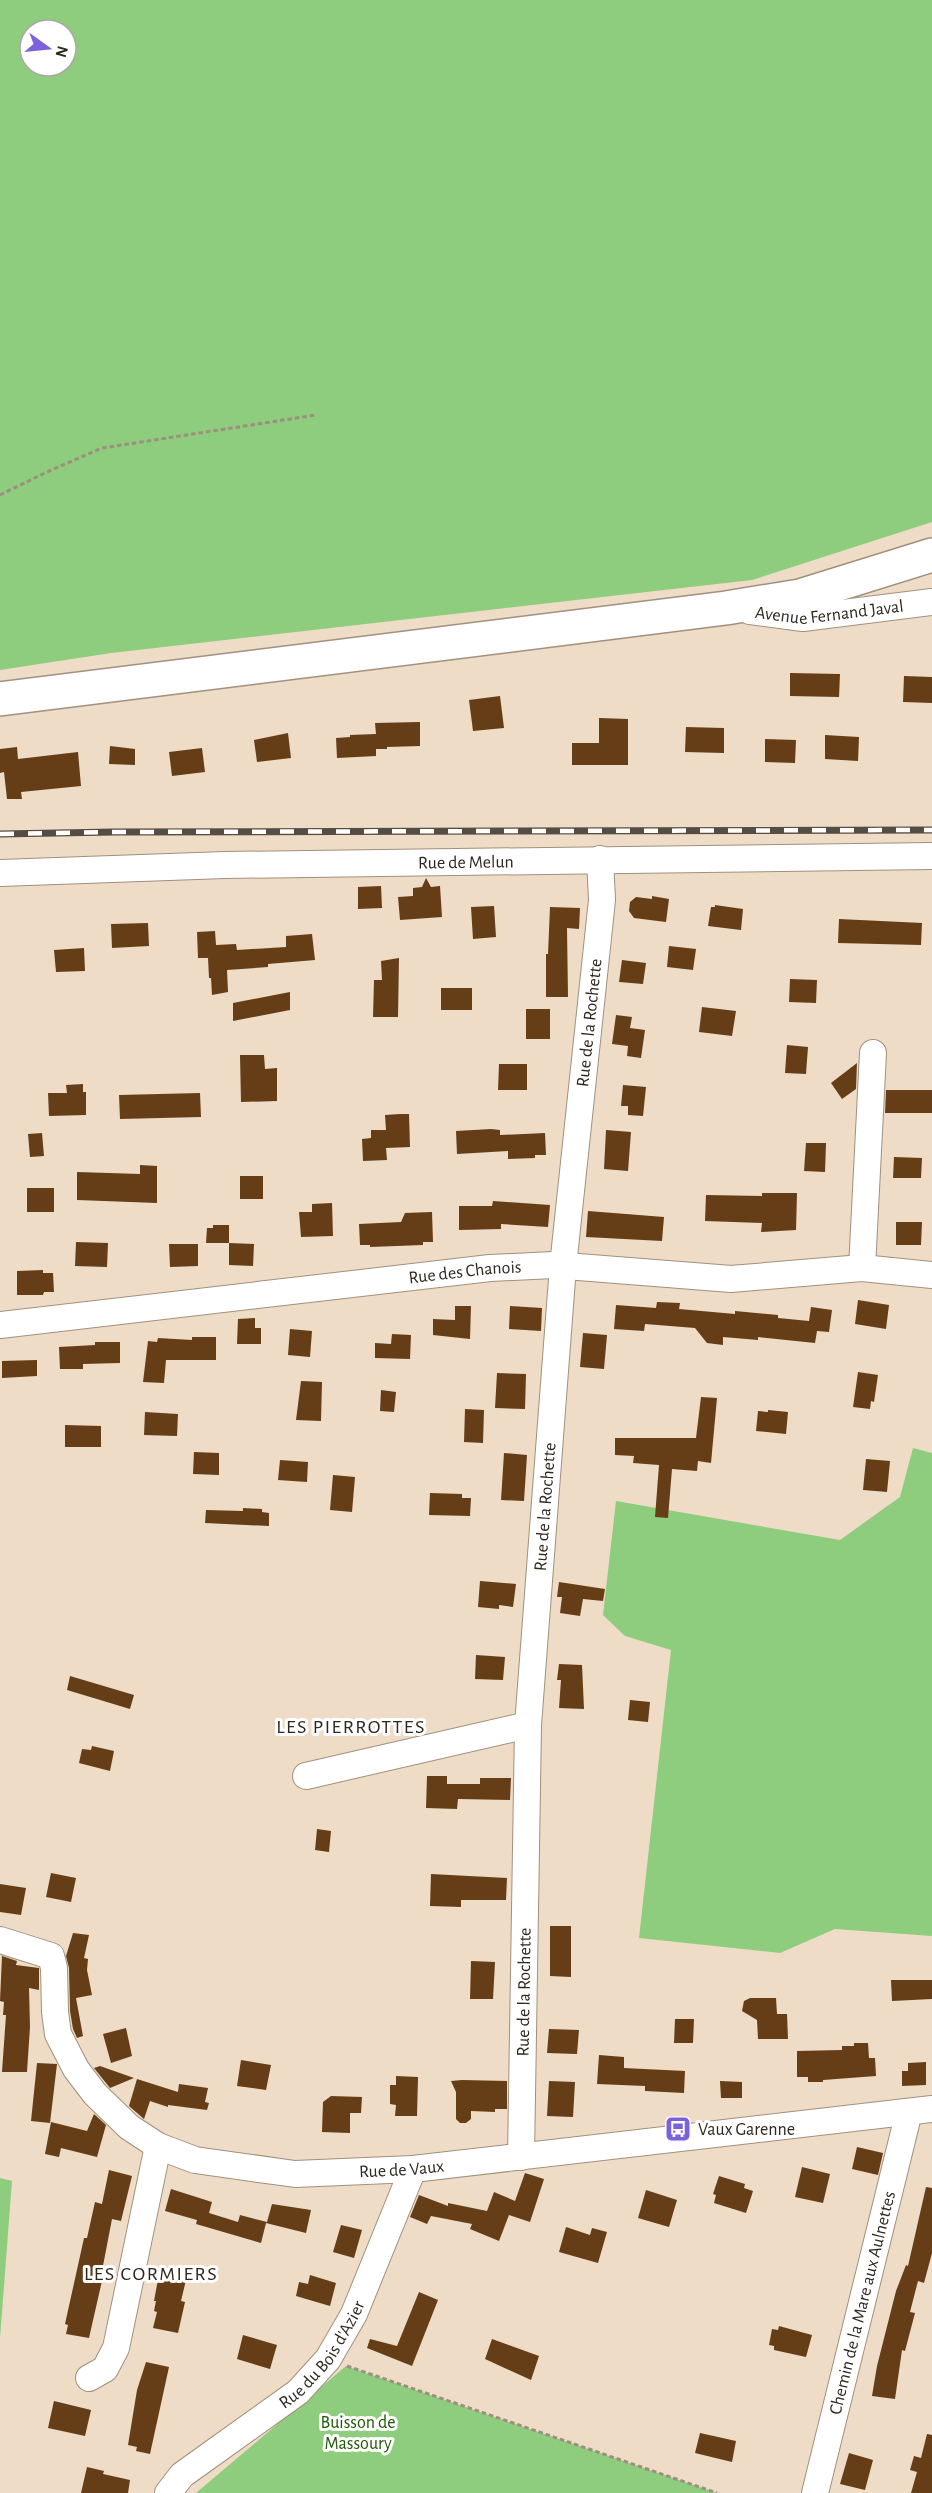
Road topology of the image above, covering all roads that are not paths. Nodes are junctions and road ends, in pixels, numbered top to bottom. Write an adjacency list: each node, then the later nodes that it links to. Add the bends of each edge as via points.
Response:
1 (932, 555): 3 (main road, via 801,596)
2 (932, 602): 3 (street, Avenue Fernand Javal, via 803,618)
3 (726, 608): 4 (main road)
4 (0, 699)
5 (932, 856): 6 (street, Rue de Melun)
6 (600, 859): 7 (street, Rue de Melun); 9 (street, Rue de la Rochette, via 602,900)
7 (0, 873)
8 (873, 1053): 10 (street)
9 (563, 1266): 10 (street, Rue des Chanois, via 731,1280); 12 (street, Rue des Chanois, via 490,1268); 13 (street, Rue de la Rochette)
10 (862, 1268): 11 (street, Rue des Chanois)
11 (932, 1275)
12 (0, 1325)
13 (528, 1725): 14 (street); 19 (street, Rue de la Rochette)
14 (306, 1776)
15 (0, 1940): 18 (street, Rue de Vaux, via 51,1956 54,2012 66,2052 95,2094 129,2127)
16 (932, 2109): 17 (street, Rue de Vaux)
17 (906, 2112): 19 (street, Rue de Vaux); 23 (street, Chemin de la Mare aux Aulnettes)
18 (158, 2146): 20 (street, Rue de Vaux, via 195,2160 296,2174); 21 (street, via 116,2348 105,2369)
19 (521, 2157): 20 (street, Rue de Vaux)
20 (413, 2169): 22 (street, Rue du Bois d'Azier, via 354,2313 328,2359 298,2392 182,2475)
21 (89, 2378)
22 (168, 2493)
23 (815, 2493)

